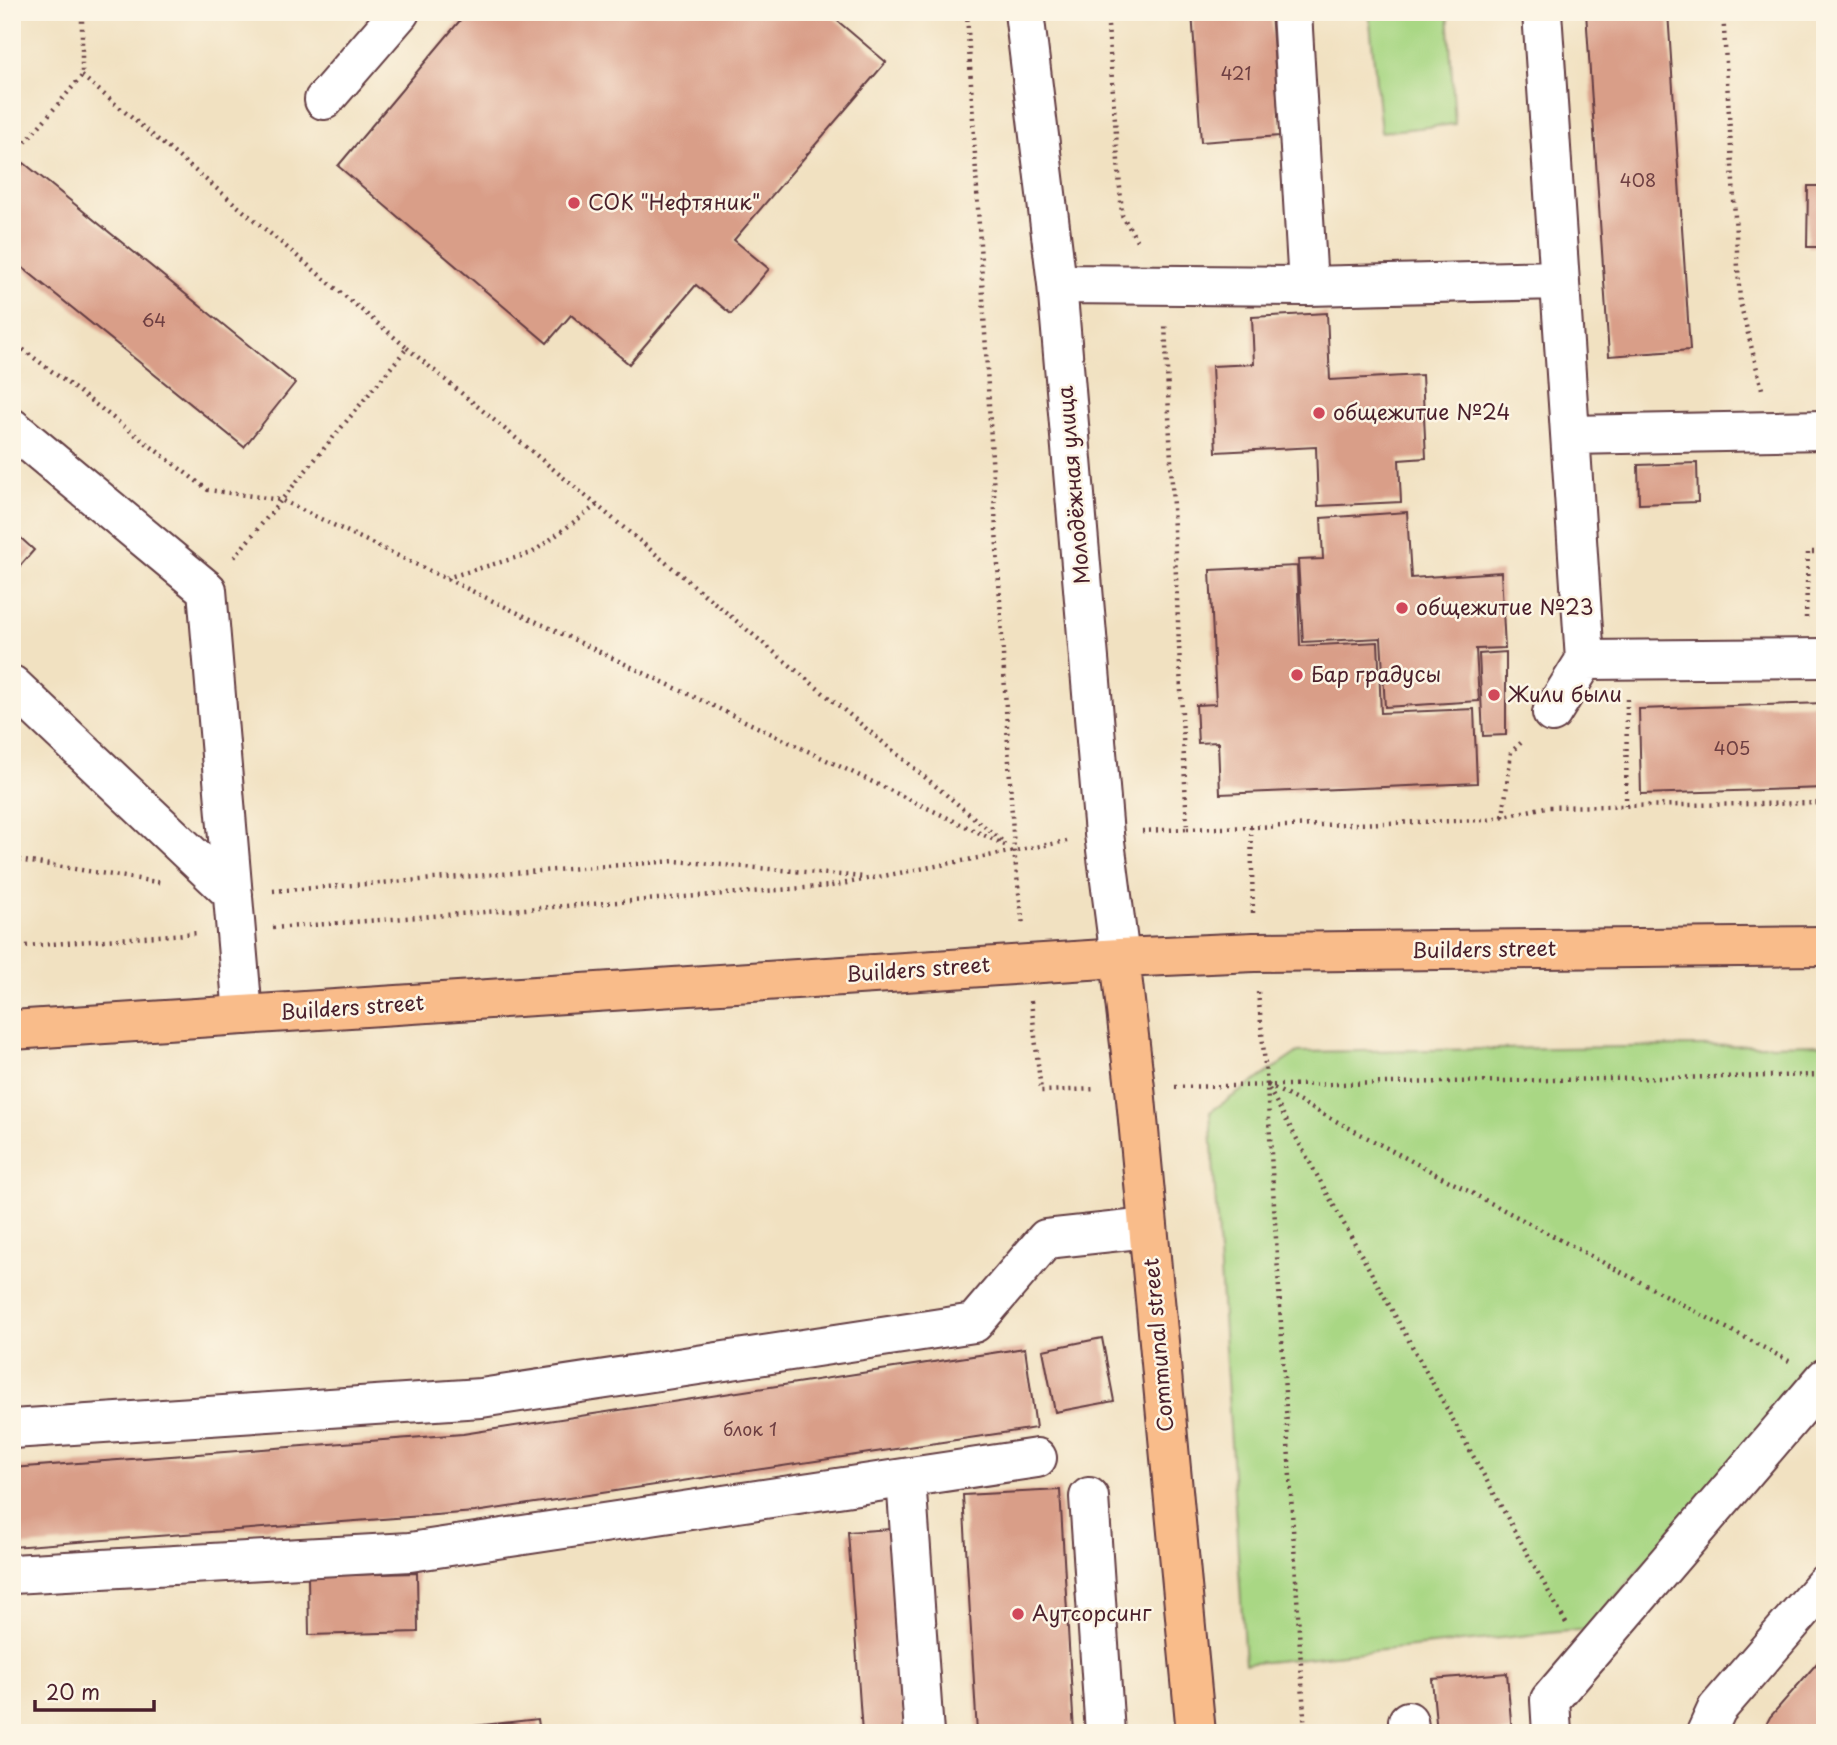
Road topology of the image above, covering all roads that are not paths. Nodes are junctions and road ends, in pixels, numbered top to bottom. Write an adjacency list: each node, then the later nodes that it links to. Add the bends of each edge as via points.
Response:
1 (400, 12): 5 (street)
2 (1024, 12): 7 (street, Молодёжная улица)
3 (1292, 12): 8 (street)
4 (1542, 12): 6 (street)
5 (324, 100)
6 (1560, 280): 8 (street); 11 (street)
7 (1057, 284): 8 (street); 18 (street, Молодёжная улица, via 1104,834)
8 (1308, 286)
9 (12, 428): 16 (street, via 207,590)
10 (1825, 430): 11 (street)
11 (1571, 435): 13 (street)
12 (1814, 658): 13 (street)
13 (1585, 660): 15 (street)
14 (12, 685): 16 (street)
15 (1552, 713)
16 (234, 912): 19 (street)
17 (1825, 946): 18 (main road, Builders street, via 1254,952)
18 (1120, 958): 19 (main road, Builders street); 21 (main road, Communal street)
19 (243, 1015): 20 (main road, Builders street)
20 (12, 1030)
21 (1149, 1228): 23 (street, via 1046,1239 974,1323 481,1398); 31 (main road, Communal street)
22 (1824, 1379): 32 (street, via 1550,1700)
23 (12, 1429)
24 (1037, 1458): 25 (street)
25 (905, 1478): 27 (street, via 410,1552); 29 (street)
26 (1088, 1497): 30 (street)
27 (12, 1574)
28 (1825, 1584): 33 (street, via 1717,1709)
29 (924, 1733)
30 (1105, 1733)
31 (1196, 1733)
32 (1552, 1733)
33 (1706, 1733)

